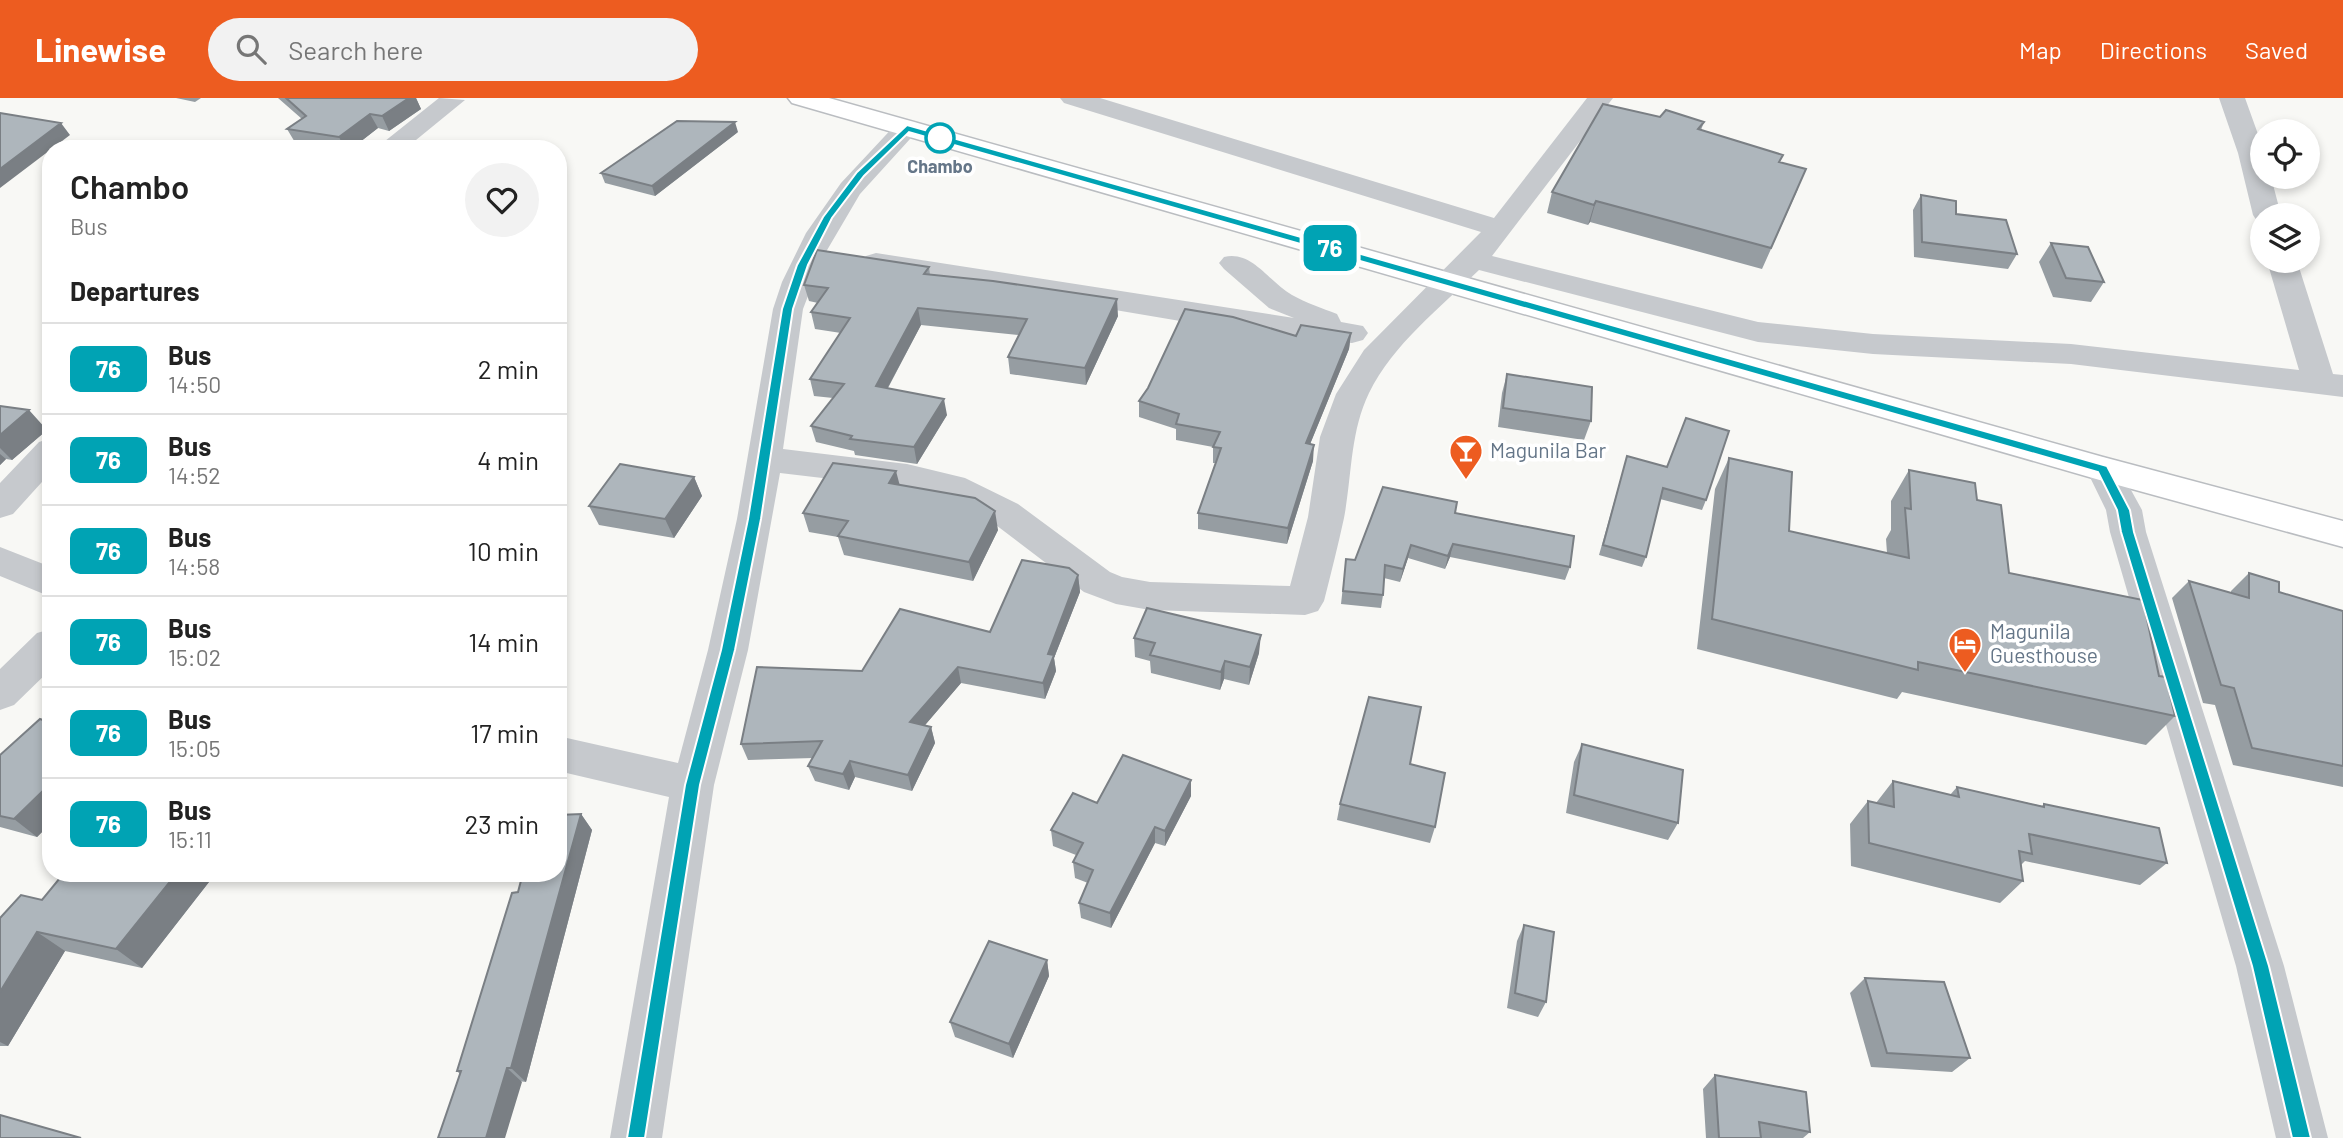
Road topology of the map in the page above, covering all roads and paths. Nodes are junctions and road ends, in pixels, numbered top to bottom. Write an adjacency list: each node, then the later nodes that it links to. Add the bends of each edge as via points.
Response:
1 (446, 98): 7 (street, via 452,100)
2 (801, 98): 6 (highway)
3 (1073, 98): 9 (street)
4 (1600, 98): 9 (street)
5 (2232, 98): 8 (street)
6 (907, 128): 10 (street, via 844,194); 12 (highway)
7 (400, 140)
8 (2264, 203)
9 (1500, 229): 12 (street)
10 (808, 252): 14 (street, via 1269,326); 18 (street, via 788,309)
11 (1234, 263): 14 (street, via 1280,301)
12 (1461, 271): 15 (street); 16 (street, via 1758,332 1873,344 2071,354); 19 (highway)
13 (2287, 273): 16 (street)
14 (1352, 333): 15 (street)
15 (1387, 344): 18 (street, via 1352,394 1337,437 1326,517 1305,601 1150,596 1116,590 1097,582 1005,513 953,487 908,476)
16 (2331, 384)
17 (42, 460): 20 (street)
18 (763, 460): 27 (street, via 728,650)
19 (2103, 469): 21 (highway); 29 (street, via 2124,510 2260,966)
20 (0, 505)
21 (2343, 534)
22 (0, 561): 23 (street)
23 (42, 579)
24 (42, 653): 25 (street)
25 (0, 694)
26 (567, 755): 27 (street)
27 (693, 785): 28 (street)
28 (636, 1138)
29 (2302, 1138)

